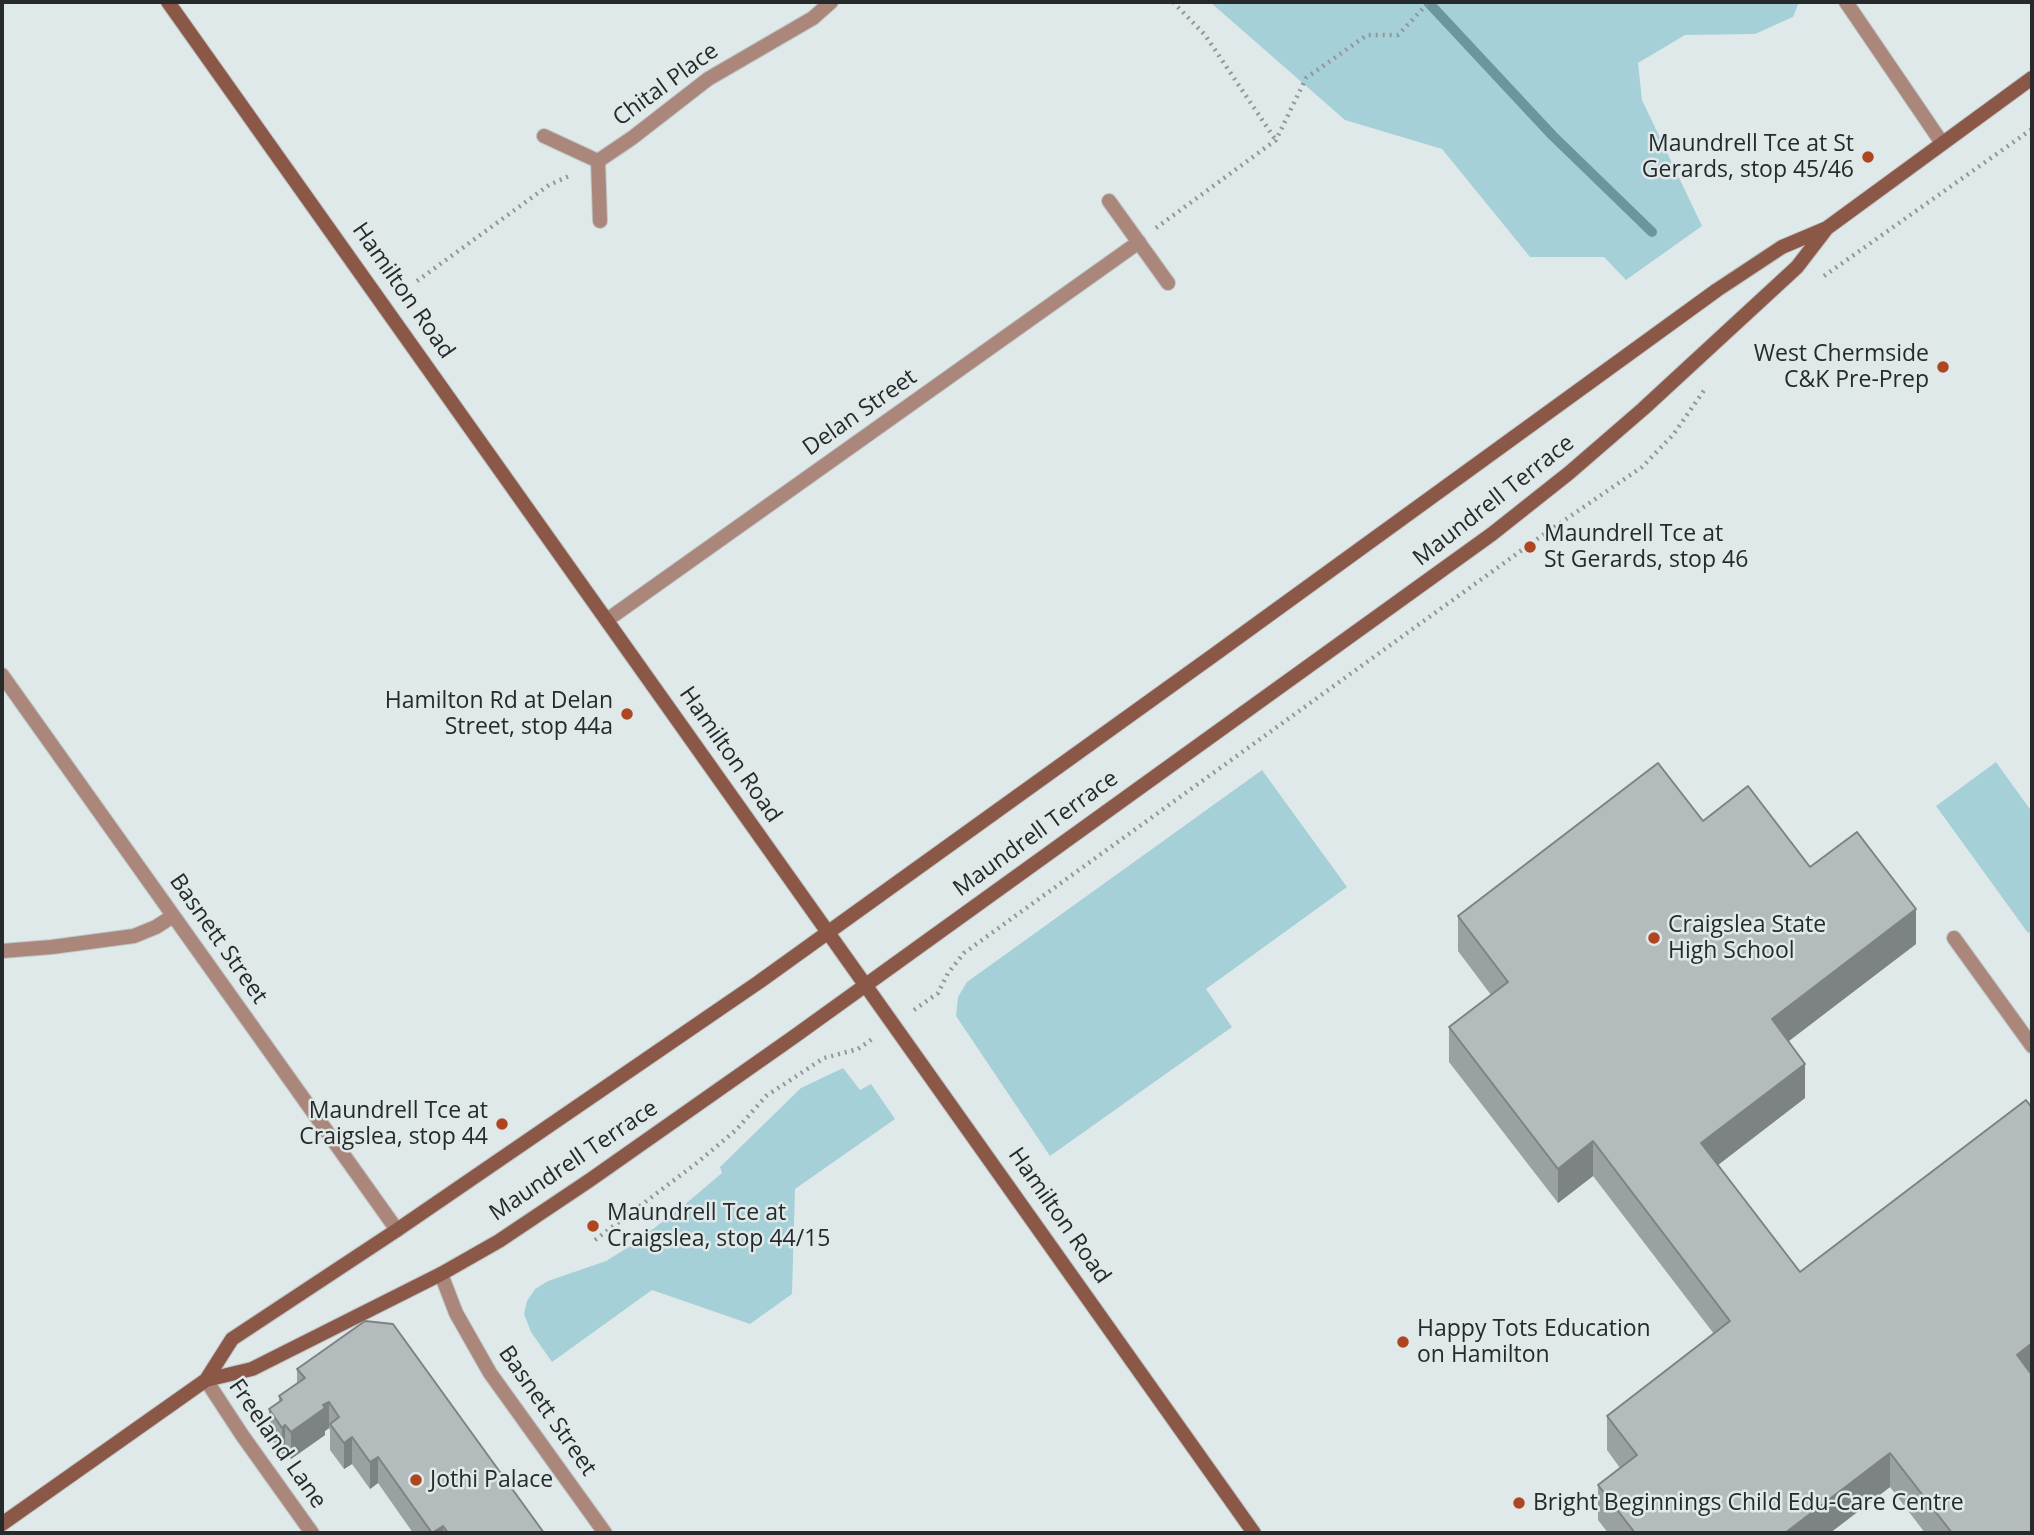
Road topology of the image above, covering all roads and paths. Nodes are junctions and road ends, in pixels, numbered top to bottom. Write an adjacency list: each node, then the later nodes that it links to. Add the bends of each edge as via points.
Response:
1 (831, 2): 10 (street, Chital Place, via 813,18 708,79)
2 (1173, 2): 8 (path, via 1205,35)
3 (1429, 2): 8 (path, via 1398,36 1367,35 1306,78)
4 (1846, 2): 9 (street)
5 (170, 3): 17 (main road, Hamilton Road)
6 (2032, 78): 9 (main road, Maundrell Terrace)
7 (544, 136): 10 (street)
8 (1276, 140): 14 (path)
9 (1942, 143): 13 (main road, Maundrell Terrace)
10 (598, 161): 12 (street); 15 (path, via 549,185)
11 (1109, 201): 14 (street)
12 (600, 221)
13 (1826, 228): 20 (main road, Maundrell Terrace, via 1782,247 1717,290); 23 (main road, Maundrell Terrace, via 1797,267 1643,409 1492,534)
14 (1139, 242): 16 (street); 17 (street, Delan Street)
15 (417, 281)
16 (1168, 283)
17 (607, 620): 20 (main road, Hamilton Road)
18 (2, 675): 19 (street, Basnett Street)
19 (173, 916): 22 (street, via 134,936); 26 (street, Basnett Street)
20 (828, 932): 23 (main road, Hamilton Road); 26 (main road, Maundrell Terrace)
21 (1954, 938): 24 (street)
22 (2, 951)
23 (866, 984): 28 (main road, Maundrell Terrace, via 590,1180); 33 (main road, Hamilton Road)
24 (2032, 1046)
25 (858, 1049): 27 (path, via 824,1058 766,1096 736,1130 698,1162)
26 (397, 1230): 29 (main road, Maundrell Terrace, via 232,1339)
27 (594, 1240)
28 (441, 1274): 29 (main road, Maundrell Terrace, via 252,1368); 32 (street, Basnett Street, via 456,1313 491,1373)
29 (206, 1380): 30 (main road, Maundrell Terrace); 31 (street, Freeland Lane)
30 (2, 1524)
31 (312, 1533)
32 (605, 1533)
33 (1254, 1533)

